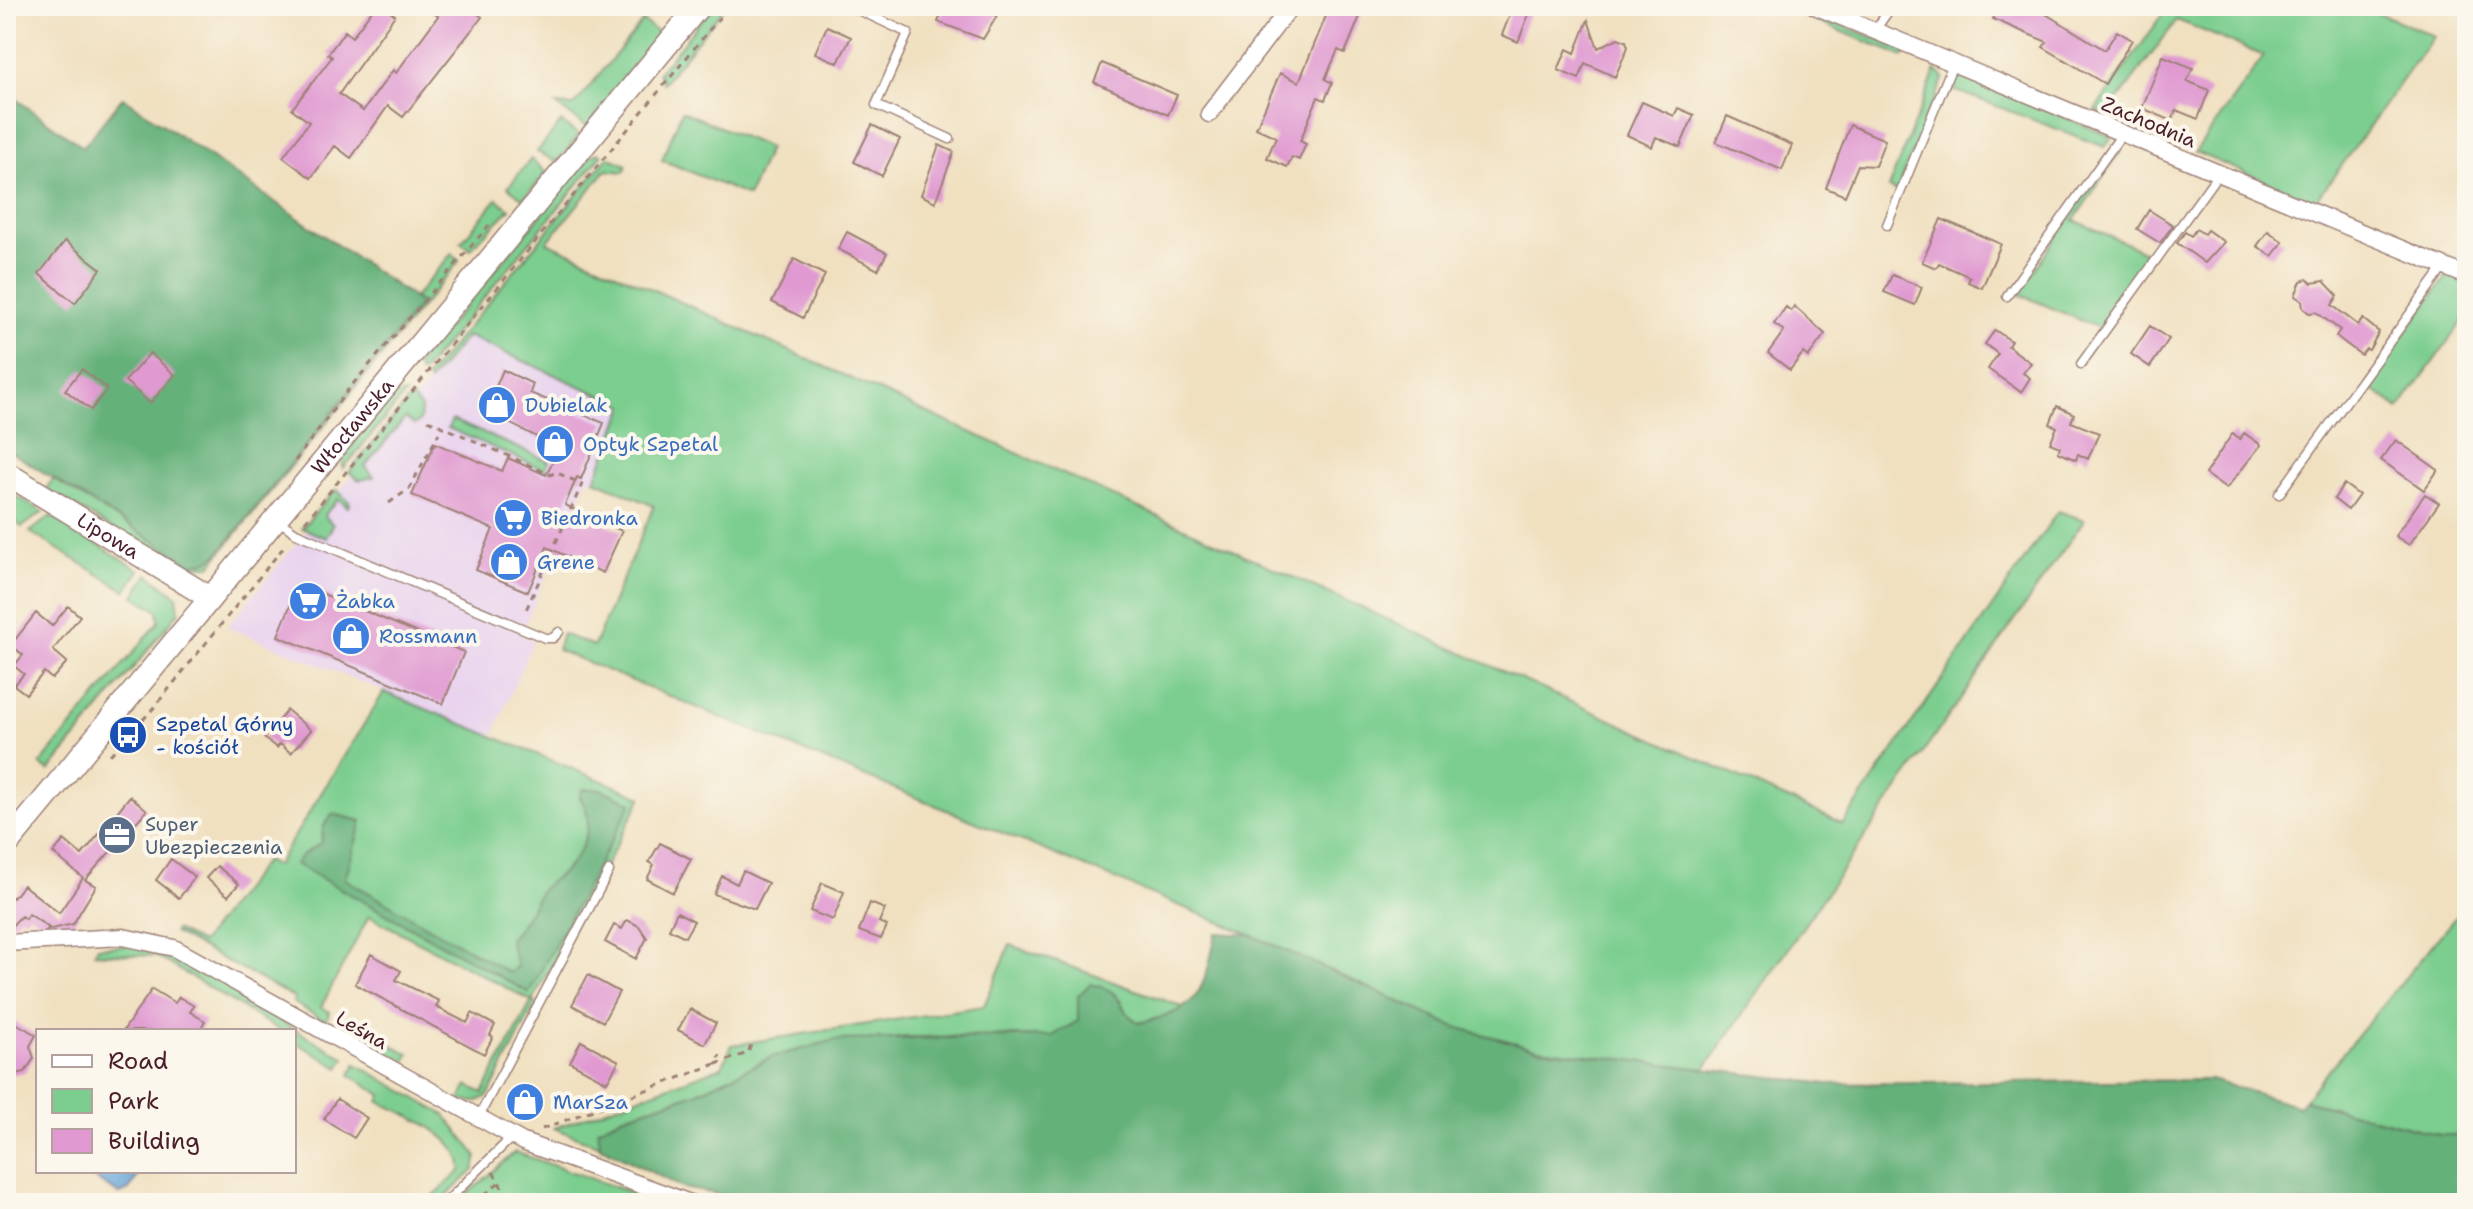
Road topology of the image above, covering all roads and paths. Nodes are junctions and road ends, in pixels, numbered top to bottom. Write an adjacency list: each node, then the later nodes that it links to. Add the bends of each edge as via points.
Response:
1 (699, 6): 23 (main road, Włocławska)
2 (729, 6): 24 (path)
3 (850, 6): 11 (lane, via 908,33 876,105)
4 (1291, 6): 9 (street)
5 (1815, 6): 7 (street, Zachodnia)
6 (1892, 6): 7 (lane)
7 (1875, 31): 8 (street, Zachodnia)
8 (1953, 63): 10 (street, Zachodnia); 13 (lane)
9 (1209, 114)
10 (2122, 133): 12 (street, Zachodnia); 16 (lane)
11 (950, 139)
12 (2218, 173): 14 (street, Zachodnia); 17 (lane)
13 (1887, 225)
14 (2444, 267): 15 (street, Zachodnia); 21 (lane)
15 (2467, 276)
16 (2007, 296)
17 (2081, 364)
18 (428, 420): 26 (path, via 582,484)
19 (439, 433): 22 (path, via 409,489)
20 (6, 473): 25 (main road, Lipowa)
21 (2279, 494)
22 (389, 503)
23 (276, 518): 24 (lane); 25 (main road, Włocławska)
24 (296, 533): 27 (lane, via 545,638); 28 (path, via 151,711)
25 (210, 598): 29 (main road, Włocławska)
26 (522, 610)
27 (559, 632)
28 (105, 758)
29 (6, 846)
30 (609, 871): 39 (lane)
31 (6, 943): 39 (street, Leśna, via 123,937 174,948)
32 (752, 1042): 34 (path, via 748,1053)
33 (720, 1055): 34 (path)
34 (716, 1064): 36 (path)
35 (679, 1069): 36 (path)
36 (682, 1077): 38 (path)
37 (585, 1102): 38 (path)
38 (589, 1112): 40 (path)
39 (477, 1119): 40 (street, Leśna)
40 (514, 1138): 41 (lane); 46 (street, Leśna)
41 (486, 1163): 42 (path); 43 (lane)
42 (499, 1182): 44 (path); 45 (path)
43 (445, 1203)
44 (476, 1203)
45 (511, 1203)
46 (690, 1203)

